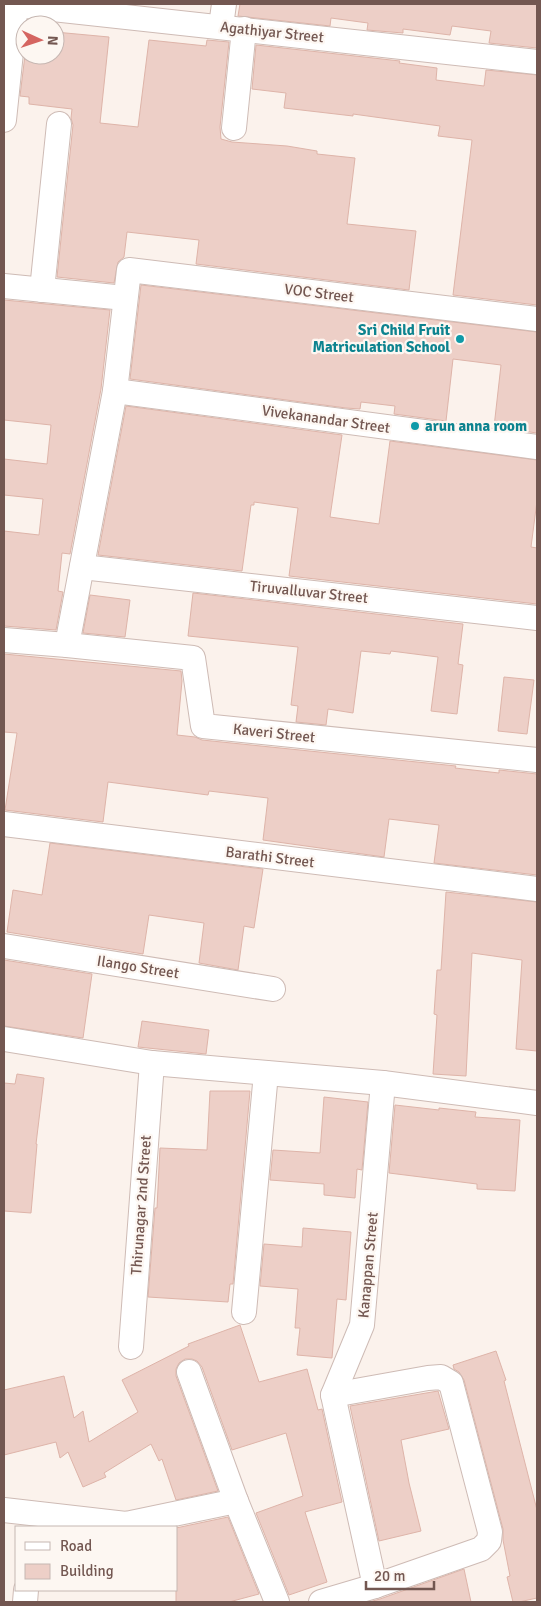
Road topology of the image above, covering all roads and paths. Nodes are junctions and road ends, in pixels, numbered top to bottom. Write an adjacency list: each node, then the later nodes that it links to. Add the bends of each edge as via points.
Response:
1 (13, 4): 2 (street, Agathiyar Street); 4 (street)
2 (230, 20): 3 (street, Agathiyar Street); 6 (street)
3 (537, 62)
4 (4, 120)
5 (59, 124): 8 (street)
6 (234, 128)
7 (4, 286): 8 (street)
8 (42, 290): 9 (street)
9 (125, 298): 10 (street, VOC Street, via 129,270); 11 (street)
10 (537, 319)
11 (114, 391): 12 (street, Vivekanandar Street); 13 (street)
12 (537, 447)
13 (82, 567): 14 (street, Tiruvalluvar Street); 16 (street)
14 (537, 618)
15 (4, 640): 16 (street)
16 (68, 644): 17 (street, Kaveri Street, via 192,658 203,726)
17 (537, 760)
18 (4, 824): 19 (street, Barathi Street)
19 (537, 889)
20 (4, 946): 21 (street, Ilango Street)
21 (273, 988)
22 (4, 1039): 23 (street)
23 (152, 1063): 24 (street); 28 (street, Thirunagar 2nd Street)
24 (266, 1073): 25 (street); 27 (street)
25 (383, 1083): 26 (street); 30 (street, Kanappan Street, via 362,1325)
26 (537, 1103)
27 (244, 1312)
28 (130, 1347)
29 (189, 1372): 31 (street)
30 (333, 1395): 33 (street); 33 (street, via 428,1378 441,1378 451,1383 490,1532 489,1542 481,1549)
31 (236, 1501): 32 (street, via 126,1524); 34 (street)
32 (19, 1517)
33 (376, 1586): 35 (street)
34 (277, 1602)
35 (322, 1602)

